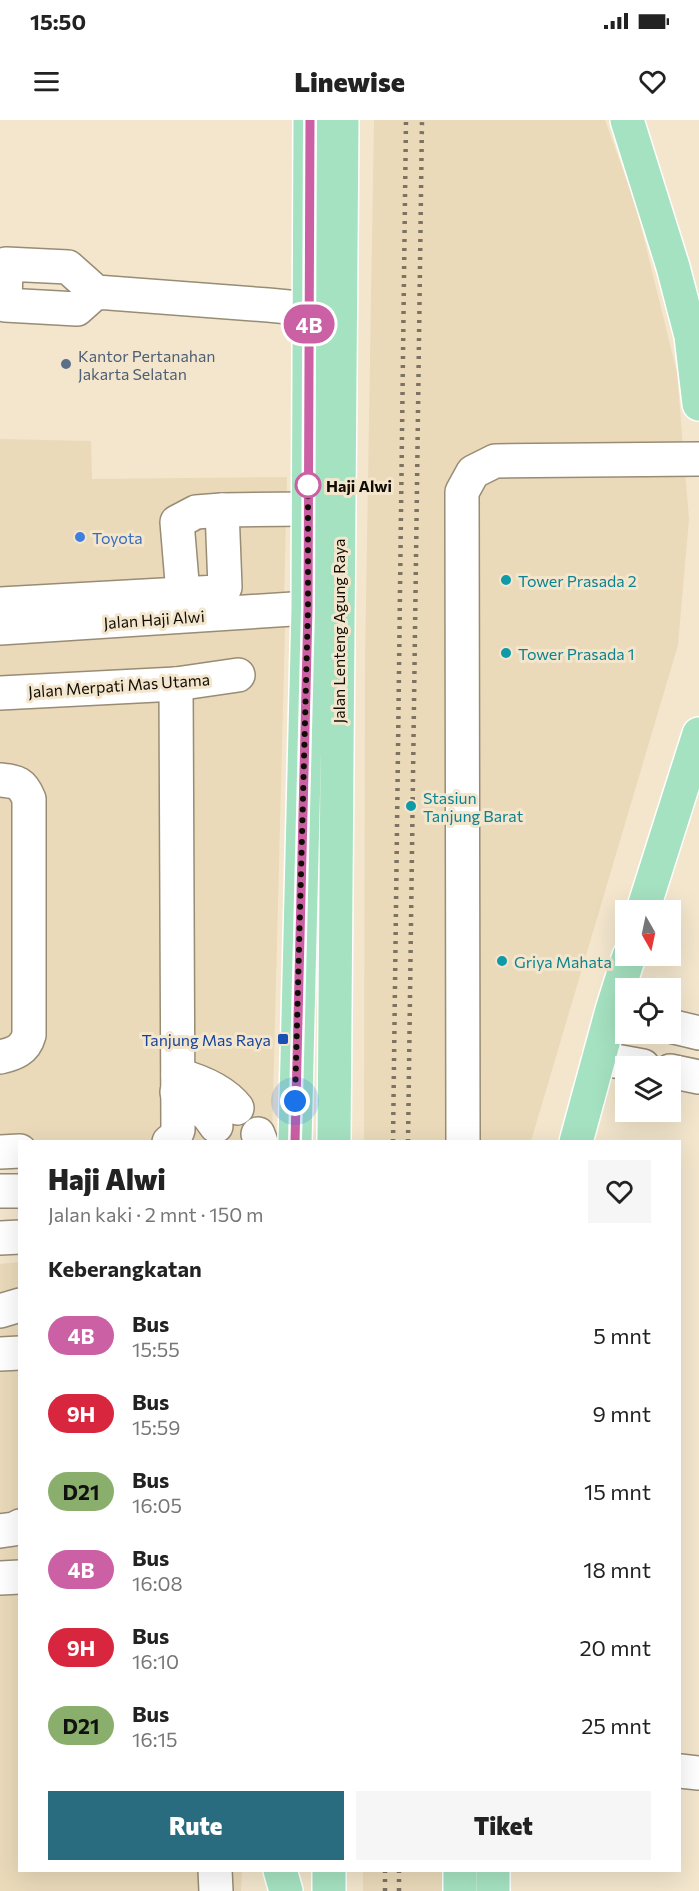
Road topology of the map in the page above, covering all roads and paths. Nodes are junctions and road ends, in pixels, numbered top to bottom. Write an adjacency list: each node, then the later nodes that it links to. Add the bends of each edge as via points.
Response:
1 (310, 120): 5 (main road)
2 (342, 120): 32 (main road, Jalan Lenteng Agung Raya)
3 (627, 120): 6 (main road, via 691,336)
4 (96, 292): 5 (street)
5 (309, 309): 8 (main road)
6 (699, 404)
7 (699, 459): 33 (street, via 495,461 473,472 462,492)
8 (307, 509): 9 (street); 12 (main road)
9 (222, 510): 10 (street, via 196,513 177,522); 10 (street, via 225,587 212,593)
10 (183, 594): 11 (street)
11 (0, 604)
12 (308, 608): 13 (street, Jalan Haji Alwi); 31 (main road)
13 (0, 628)
14 (238, 675): 15 (street, Jalan Merpati Mas Utama)
15 (176, 684): 16 (street, Jalan Merpati Mas Utama); 28 (street)
16 (0, 693)
17 (699, 734): 19 (main road)
18 (0, 780): 23 (street, via 22,785 29,799 29,1035 20,1050)
19 (646, 900)
20 (615, 1021): 24 (main road)
21 (681, 1029): 22 (street)
22 (699, 1033)
23 (0, 1057)
24 (599, 1058): 25 (street); 34 (main road)
25 (615, 1061)
26 (681, 1073): 27 (street)
27 (699, 1077)
28 (177, 1083): 29 (street, via 195,1080 215,1089 232,1101); 30 (street, via 178,1130)
29 (227, 1117)
30 (171, 1140)
31 (295, 1140)
32 (334, 1140)
33 (463, 1140)
34 (577, 1140)
35 (18, 1151): 36 (street)
36 (0, 1152)
37 (0, 1191): 38 (street)
38 (18, 1191)
39 (18, 1237): 40 (street)
40 (0, 1238)
41 (18, 1306): 42 (street)
42 (0, 1311)
43 (18, 1353): 44 (street)
44 (0, 1354)
45 (18, 1527): 46 (street)
46 (0, 1531)
47 (18, 1577): 48 (street)
48 (0, 1578)
49 (681, 1771): 50 (street)
50 (699, 1773)
51 (215, 1872): 57 (street)
52 (280, 1872): 58 (street)
53 (281, 1872): 59 (main road)
54 (329, 1872): 60 (main road)
55 (460, 1872): 61 (main road)
56 (493, 1872): 62 (main road)
57 (216, 1891)
58 (277, 1891)
59 (286, 1891)
60 (329, 1891)
61 (460, 1891)
62 (493, 1891)

